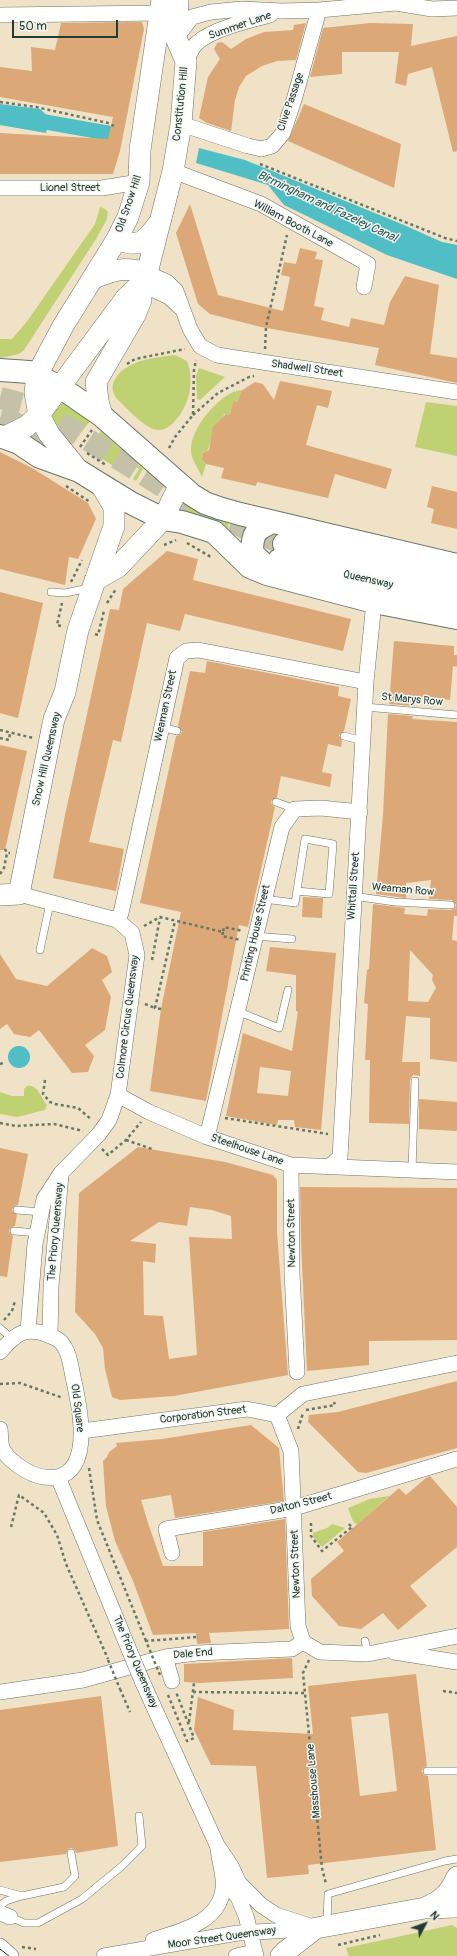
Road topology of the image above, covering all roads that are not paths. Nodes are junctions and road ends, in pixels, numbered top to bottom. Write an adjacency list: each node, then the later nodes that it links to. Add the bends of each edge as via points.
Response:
1 (178, 0): 9 (main road, Constitution Hill)
2 (396, 1): 5 (street, Summer Lane, via 432,9); 6 (street, Summer Lane)
3 (212, 6): 7 (street, Summer Lane); 9 (street, Summer Lane, via 192,17)
4 (162, 7): 8 (street); 12 (main road, Old Snow Hill)
5 (457, 8)
6 (319, 10): 7 (street, Summer Lane); 11 (street, Clive Passage, via 283,132 272,146 261,149 248,146)
7 (282, 11): 10 (street, Summer Lane, via 243,22 208,36 196,43)
8 (0, 15)
9 (176, 38): 10 (main road, Constitution Hill); 12 (main road, Constitution Hill, via 168,50 160,109)
10 (186, 61): 11 (main road, Constitution Hill)
11 (181, 124): 13 (main road, Constitution Hill)
12 (144, 128): 14 (main road, Old Snow Hill)
13 (173, 171): 16 (main road); 20 (street, William Booth Lane, via 261,204 368,264)
14 (139, 182): 15 (street, Lionel Street, via 102,188); 17 (main road, Old Snow Hill)
15 (0, 188)
16 (159, 222): 17 (main road, via 150,236 142,242 132,245); 19 (main road)
17 (118, 239): 18 (main road, Old Snow Hill)
18 (94, 278): 19 (main road, via 118,269 131,269); 22 (main road, Old Snow Hill, via 63,326)
19 (144, 278): 23 (main road, via 126,298); 24 (street, Shadwell Street, via 169,283 176,291 190,329 200,346 217,355); 26 (main road, via 141,300 135,315 96,382)
20 (364, 286)
21 (0, 370): 22 (highway, via 23,371)
22 (38, 375): 23 (highway); 25 (main road, Old Snow Hill, via 35,393)
23 (60, 387): 25 (main road); 26 (highway)
24 (457, 392)
25 (39, 415): 27 (main road, via 27,426); 28 (main road, Old Snow Hill, via 49,434)
26 (102, 416): 29 (highway)
27 (2, 437): 28 (highway, via 19,443 40,457)
28 (78, 461): 30 (highway)
29 (180, 484): 31 (main road); 32 (highway, via 212,506)
30 (98, 495): 31 (highway, via 131,503); 34 (main road, Snow Hill Queensway, via 114,507 115,519)
31 (163, 519): 34 (main road, via 118,567); 35 (highway, via 214,532 250,567)
32 (273, 522): 33 (highway); 35 (highway, via 258,530 252,538 252,554 270,570)
33 (457, 565)
34 (95, 580): 37 (lane, via 65,593); 52 (main road, Snow Hill Queensway, via 78,630 65,692 54,719)
35 (290, 580): 39 (highway)
36 (457, 582): 38 (highway, Queensway, via 282,552)
37 (52, 592)
38 (457, 600)
39 (374, 602): 40 (highway); 41 (street, Whittall Street)
40 (457, 618)
41 (366, 682): 42 (street, Whittall Street); 44 (street, Weaman Street, via 198,650 186,651 177,658)
42 (365, 707): 43 (lane, St Marys Row); 47 (street, Whittall Street)
43 (457, 715)
44 (161, 727): 45 (lane); 57 (street, Weaman Street, via 121,913)
45 (177, 731)
46 (344, 736): 47 (lane)
47 (363, 741): 50 (street, Whittall Street)
48 (276, 802): 49 (lane)
49 (295, 810): 50 (street, via 321,808); 54 (street, Printing House Street, via 282,827)
50 (360, 812): 53 (street, Whittall Street)
51 (297, 891): 51 (lane, via 305,839 333,844 329,894); 54 (lane, via 295,903)
52 (9, 894): 55 (street)
53 (353, 896): 56 (lane, Weaman Row, via 395,902); 67 (street, Whittall Street, via 340,1157)
54 (264, 899): 58 (street, Printing House Street)
55 (50, 903): 57 (street); 60 (lane)
56 (451, 905)
57 (117, 920): 64 (street, Colmore Circus Queensway, via 132,933 137,955)
58 (246, 936): 59 (lane); 62 (street, Printing House Street)
59 (292, 939)
60 (40, 950)
61 (288, 990): 62 (lane, via 279,1028)
62 (237, 1011): 65 (street, Printing House Street)
63 (415, 1081): 68 (lane)
64 (118, 1094): 65 (street, Steelhouse Lane, via 149,1112); 70 (street, Colmore Circus Queensway, via 108,1120 99,1134)
65 (210, 1126): 66 (street, Steelhouse Lane, via 226,1144)
66 (291, 1165): 67 (street, Steelhouse Lane); 81 (street, Newton Street, via 292,1273)
67 (331, 1165): 68 (street, Steelhouse Lane)
68 (412, 1170): 69 (street, Steelhouse Lane)
69 (457, 1172)
70 (61, 1173): 71 (street, The Priory Queensway, via 44,1199); 77 (street, The Priory Queensway, via 51,1286)
71 (45, 1208): 72 (lane); 74 (street, The Priory Queensway)
72 (17, 1210)
73 (14, 1231): 74 (lane)
74 (37, 1234): 76 (street, The Priory Queensway)
75 (0, 1328): 78 (lane)
76 (28, 1330): 77 (street, Old Square); 78 (street)
77 (50, 1336): 83 (street, Old Square, via 58,1339 65,1348 78,1398)
78 (12, 1338): 79 (street)
79 (0, 1352)
80 (457, 1363): 82 (street, via 303,1394)
81 (297, 1372)
82 (277, 1415): 83 (street, Corporation Street, via 247,1409); 87 (street, Newton Street, via 291,1451)
83 (82, 1431): 86 (street, Old Square, via 77,1459 72,1469)
84 (1, 1441): 86 (street, via 20,1467 44,1478)
85 (457, 1459): 87 (street, Dalton Street)
86 (58, 1477): 99 (street, The Priory Queensway, bridge, via 142,1681)
87 (294, 1508): 88 (street, Dalton Street, via 166,1529); 90 (street, Newton Street, via 298,1626)
88 (172, 1554)
89 (457, 1636): 91 (street)
90 (308, 1645): 91 (street, via 320,1652 367,1647); 92 (street, Dale End, via 292,1649)
91 (385, 1651): 93 (street)
92 (165, 1657): 94 (street); 95 (street, Dale End, via 83,1680)
93 (457, 1662)
94 (165, 1682)
95 (0, 1692)
96 (427, 1771): 97 (lane)
97 (457, 1771)
98 (139, 1816): 109 (lane, via 142,1846 82,1899 38,1924 24,1923)
99 (217, 1845): 103 (street, The Priory Queensway); 105 (street, The Priory Queensway, via 231,1866)
100 (71, 1853): 106 (lane, via 75,1876 64,1888)
101 (457, 1859): 110 (lane, via 328,1894)
102 (457, 1877): 107 (main road, via 442,1900)
103 (222, 1878): 105 (street, The Priory Queensway); 114 (street, The Priory Queensway, via 223,1888 218,1902 202,1922)
104 (0, 1890): 106 (lane)
105 (238, 1890): 110 (street, The Priory Queensway, via 276,1915); 111 (street, The Priory Queensway)
106 (22, 1896): 109 (lane, via 6,1901)
107 (425, 1908): 108 (main road, Moor Street Queensway); 110 (main road, Moor Street Queensway)
108 (454, 1909)
109 (3, 1912)
110 (322, 1927): 111 (street, Moor Street Queensway); 117 (main road, Moor Street Queensway)
111 (251, 1932): 113 (street, The Priory Queensway); 114 (street, Moor Street Queensway)
112 (0, 1946): 115 (street)
113 (255, 1954): 116 (street, Moor Street Queensway)
114 (108, 1955)
115 (11, 1956)
116 (236, 1956)
117 (281, 1956)

